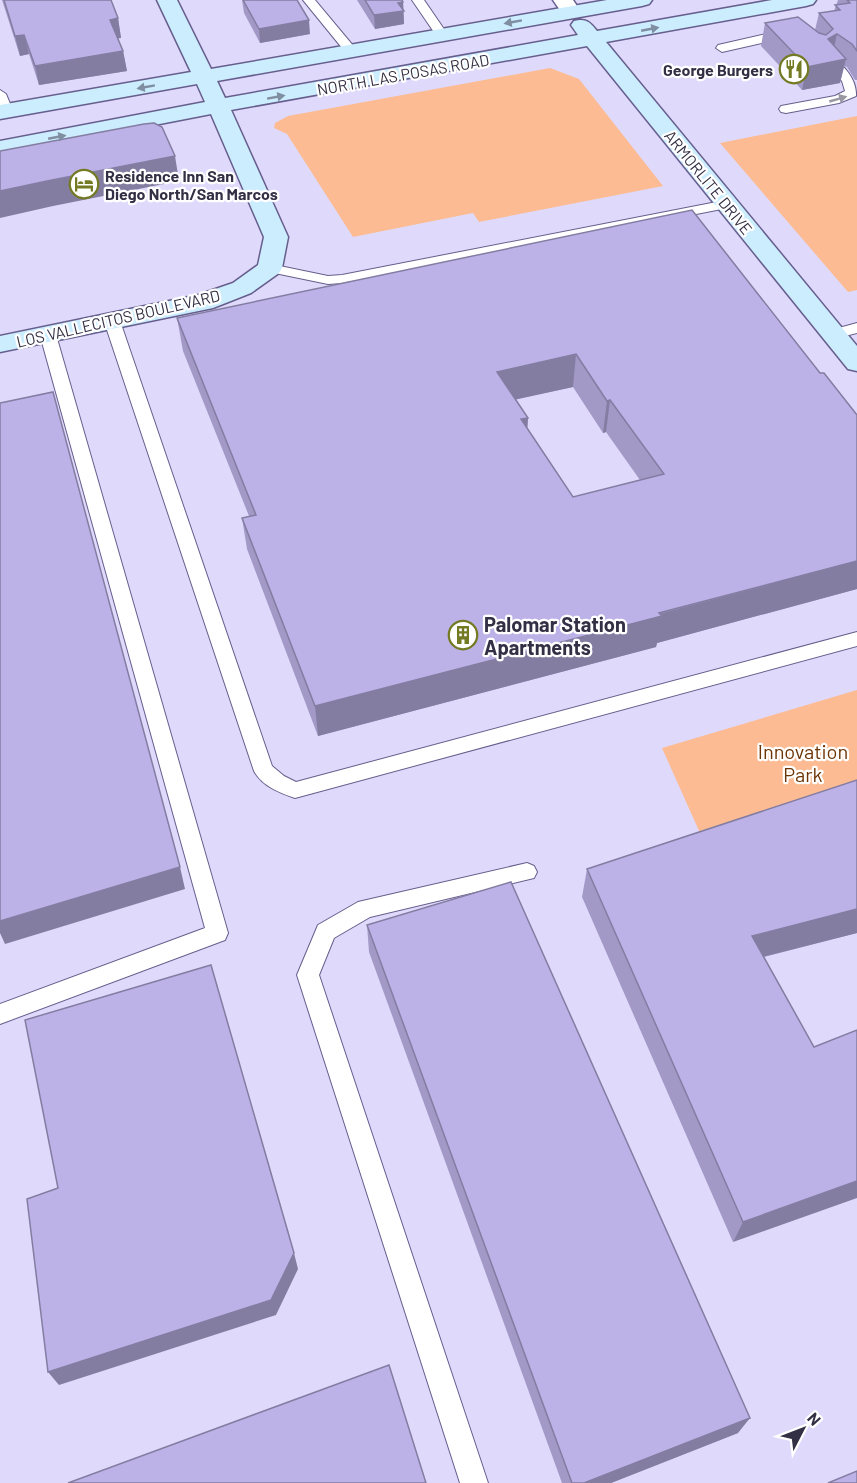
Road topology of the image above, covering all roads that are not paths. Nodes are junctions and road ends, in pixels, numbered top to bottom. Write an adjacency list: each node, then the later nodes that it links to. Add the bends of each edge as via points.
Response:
1 (167, 0): 13 (main road)
2 (309, 0): 11 (lane)
3 (418, 0): 7 (lane)
4 (642, 0): 6 (main road, NORTH LAS POSAS ROAD)
5 (806, 0): 9 (main road, NORTH LAS POSAS ROAD, one-way to 5)
6 (567, 6): 7 (main road, NORTH LAS POSAS ROAD, one-way to 7); 9 (main road, ARMORLITE DRIVE)
7 (442, 35): 11 (main road, NORTH LAS POSAS ROAD)
8 (802, 35): 10 (lane, via 789,33)
9 (592, 39): 15 (main road, NORTH LAS POSAS ROAD, one-way to 9); 18 (main road, ARMORLITE DRIVE)
10 (722, 48)
11 (351, 51): 13 (main road, NORTH LAS POSAS ROAD)
12 (831, 63): 16 (lane, one-way to 12, via 851,93 848,80)
13 (204, 77): 14 (main road, NORTH LAS POSAS ROAD, one-way to 14); 15 (main road)
14 (2, 106)
15 (218, 107): 17 (main road, NORTH LAS POSAS ROAD, one-way to 15); 19 (main road, via 276,237)
16 (786, 109)
17 (0, 148)
18 (727, 204): 19 (lane, via 342,279 328,280); 22 (main road, ARMORLITE DRIVE)
19 (270, 268): 20 (main road, LOS VALLECITOS BOULEVARD, via 242,288 204,302)
20 (112, 321): 23 (main road, LOS VALLECITOS BOULEVARD); 26 (lane, via 264,771 295,790)
21 (857, 328): 22 (lane)
22 (833, 334): 25 (main road, ARMORLITE DRIVE)
23 (48, 335): 24 (main road, LOS VALLECITOS BOULEVARD); 28 (lane, via 53,393 217,933)
24 (0, 345)
25 (857, 363)
26 (857, 639)
27 (526, 872): 29 (lane, via 365,909 326,932 308,975)
28 (0, 1014)
29 (474, 1483)

